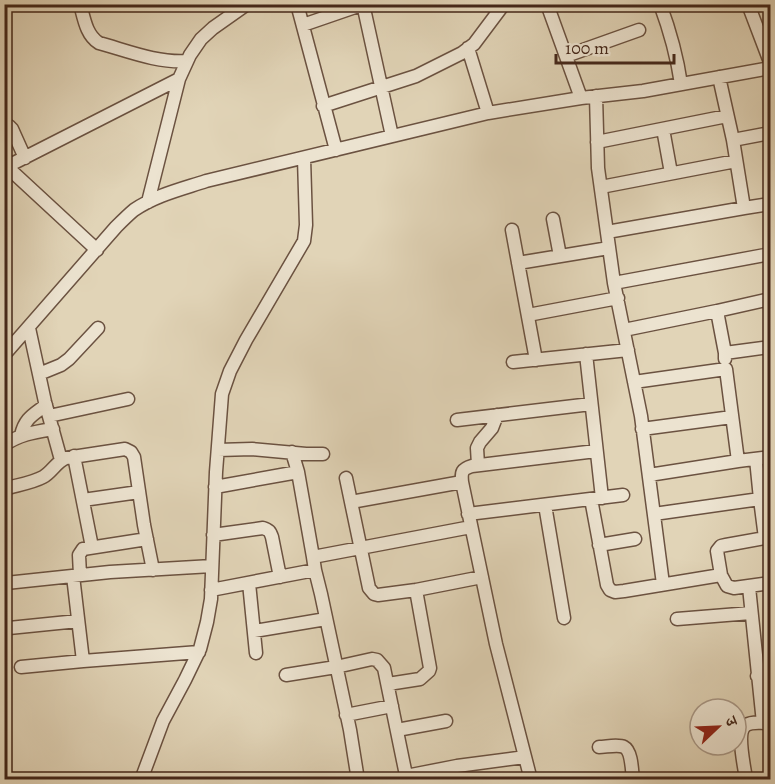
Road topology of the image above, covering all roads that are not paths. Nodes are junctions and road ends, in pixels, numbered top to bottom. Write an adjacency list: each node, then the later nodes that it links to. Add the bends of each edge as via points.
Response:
1 (81, 4): 13 (street, via 88,31 99,43 157,60)
2 (248, 4): 13 (street, via 201,39)
3 (297, 4): 9 (street)
4 (504, 4): 11 (street)
5 (547, 4): 12 (street)
6 (660, 4): 18 (street)
7 (748, 4): 14 (street)
8 (363, 5): 9 (street); 19 (street)
9 (303, 24): 22 (street)
10 (639, 30): 12 (street)
11 (468, 48): 19 (street, via 416,76); 23 (street)
12 (566, 56): 21 (street)
13 (187, 61): 17 (street)
14 (771, 62)
15 (771, 68): 16 (street)
16 (719, 77): 18 (street); 24 (street)
17 (179, 79): 32 (street); 38 (street)
18 (681, 84): 20 (street)
19 (381, 87): 22 (street); 28 (street)
20 (596, 96): 21 (street); 30 (street)
21 (581, 98): 23 (street)
22 (323, 106): 31 (street)
23 (488, 113): 28 (street)
24 (727, 116): 26 (street); 29 (street)
25 (4, 125): 32 (street, via 12,129)
26 (663, 129): 30 (street); 36 (street)
27 (771, 133): 29 (street)
28 (392, 136): 31 (street)
29 (733, 140): 34 (street)
30 (597, 142): 37 (street)
31 (336, 150): 33 (street)
32 (25, 158): 35 (street)
33 (304, 158): 38 (street, via 207,181); 77 (street, via 304,241 230,371 222,394)
34 (736, 161): 36 (street); 40 (street)
35 (5, 166): 45 (street)
36 (671, 173): 37 (street)
37 (601, 187): 43 (street)
38 (148, 202): 45 (street, via 116,227)
39 (771, 204): 40 (street)
40 (744, 208): 43 (street)
41 (553, 219): 47 (street)
42 (512, 230): 48 (street)
43 (607, 232): 44 (street)
44 (609, 248): 47 (street); 49 (street)
45 (98, 250): 54 (street)
46 (771, 253): 49 (street)
47 (560, 256): 48 (street)
48 (518, 263): 53 (street)
49 (614, 283): 50 (street)
50 (618, 298): 53 (street); 56 (street)
51 (771, 299): 52 (street)
52 (717, 311): 56 (street); 59 (street)
53 (528, 315): 62 (street)
54 (29, 328): 61 (street); 65 (street)
55 (98, 328): 65 (street, via 69,359)
56 (624, 330): 58 (street)
57 (771, 347): 59 (street)
58 (628, 350): 60 (street); 66 (street)
59 (724, 353): 64 (street)
60 (586, 354): 62 (street); 68 (street)
61 (4, 355)
62 (536, 360): 63 (street)
63 (513, 362)
64 (726, 369): 66 (street); 71 (street)
65 (39, 374): 69 (street)
66 (634, 382): 74 (street)
67 (128, 399): 69 (street)
68 (591, 404): 70 (street); 79 (street)
69 (48, 411): 73 (street); 75 (street, via 26,421)
70 (496, 415): 72 (street); 86 (street, via 492,428 477,448)
71 (732, 417): 74 (street); 85 (street)
72 (457, 420)
73 (53, 429): 75 (street); 84 (street)
74 (642, 429): 88 (street)
75 (21, 435): 76 (street)
76 (4, 445)
77 (218, 450): 78 (street); 91 (street)
78 (292, 452): 80 (street); 87 (street)
79 (596, 452): 86 (street); 95 (street)
80 (323, 453)
81 (74, 456): 84 (street); 93 (street, via 128,450 134,457); 97 (street)
82 (771, 457): 83 (street)
83 (756, 459): 85 (street); 96 (street)
84 (61, 460): 92 (street, via 42,477)
85 (738, 460): 88 (street)
86 (478, 465): 90 (street, via 462,471)
87 (298, 472): 91 (street); 109 (street)
88 (649, 475): 100 (street)
89 (346, 478): 98 (street)
90 (462, 482): 98 (street); 101 (street)
91 (215, 488): 102 (street)
92 (4, 489)
93 (139, 492): 97 (street); 104 (street)
94 (623, 495): 95 (street)
95 (596, 498): 99 (street); 106 (street)
96 (760, 499): 100 (street); 103 (street)
97 (83, 500): 107 (street)
98 (351, 502): 108 (street)
99 (545, 505): 101 (street); 125 (street)
100 (654, 514): 120 (street)
101 (470, 521): 108 (street); 116 (street)
102 (213, 535): 110 (street); 115 (street, via 267,529)
103 (768, 538): 114 (street, via 722,546 717,551)
104 (147, 539): 107 (street); 111 (street)
105 (635, 539): 106 (street)
106 (600, 545): 120 (street, via 610,590)
107 (92, 547): 113 (street, via 80,552)
108 (360, 548): 109 (street); 123 (street, via 369,588 374,594)
109 (313, 557): 112 (street)
110 (212, 566): 111 (street); 122 (street)
111 (153, 570): 113 (street)
112 (315, 570): 115 (street); 126 (street)
113 (77, 575): 117 (street); 128 (street)
114 (721, 575): 120 (street); 121 (street, via 727,586)
115 (280, 577): 118 (street)
116 (482, 577): 123 (street); 146 (street)
117 (6, 583)
118 (249, 583): 122 (street); 130 (street)
119 (771, 583): 121 (street)
120 (663, 584)
121 (749, 587): 124 (street)
122 (211, 590): 131 (street)
123 (416, 590): 139 (street, via 430,668 420,679)
124 (751, 613): 127 (street); 137 (street)
125 (564, 618)
126 (326, 619): 130 (street); 135 (street)
127 (677, 619)
128 (78, 621): 129 (street); 133 (street)
129 (9, 628)
130 (254, 631): 132 (street)
131 (199, 652): 133 (street); 148 (street, via 163,721)
132 (256, 654)
133 (83, 661): 134 (street)
134 (21, 667)
135 (336, 667): 136 (street); 139 (street, via 372,659 382,664); 141 (street)
136 (286, 675)
137 (757, 676): 138 (street); 143 (street)
138 (771, 676)
139 (387, 684): 140 (street)
140 (392, 706): 141 (street); 144 (street)
141 (346, 715): 149 (street)
142 (446, 721): 144 (street)
143 (767, 723): 152 (street, via 750,724 741,731)
144 (396, 730): 147 (street)
145 (599, 747): 151 (street, via 626,748)
146 (525, 757): 147 (street); 150 (street)
147 (406, 778)
148 (141, 780)
149 (358, 780)
150 (531, 780)
151 (633, 780)
152 (746, 780)

